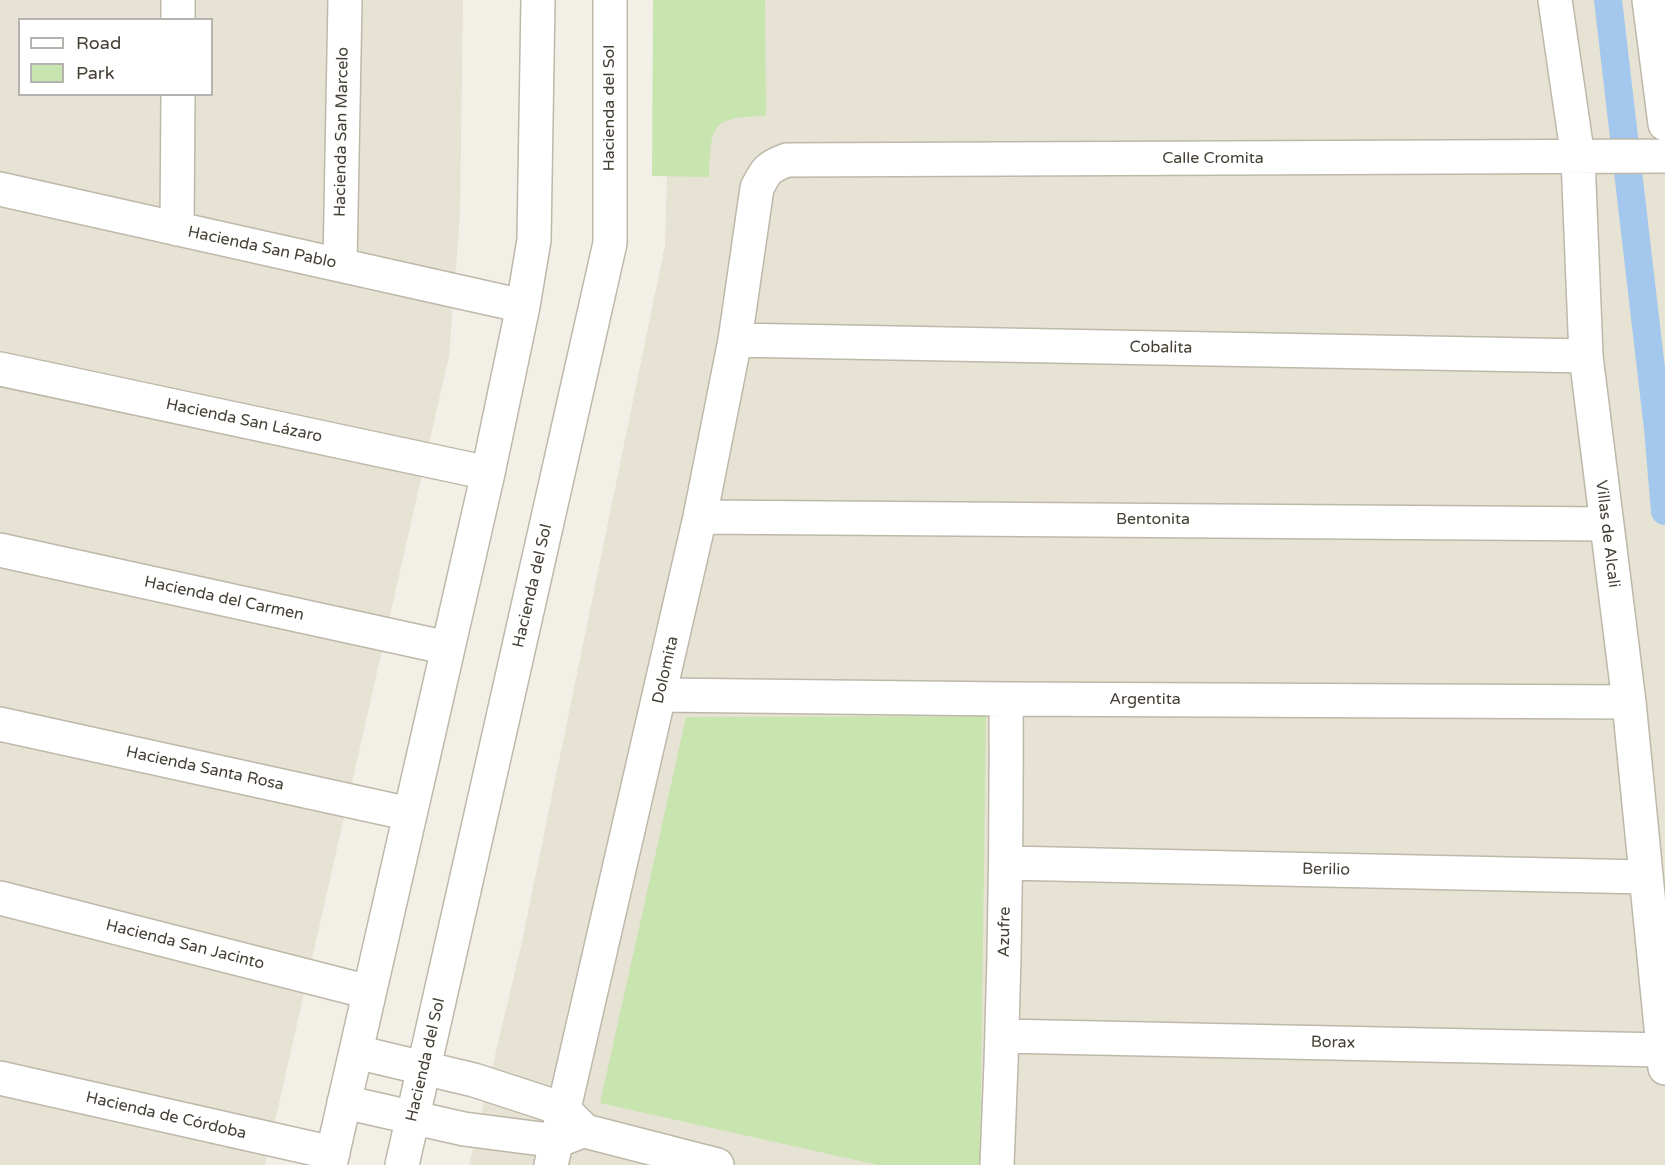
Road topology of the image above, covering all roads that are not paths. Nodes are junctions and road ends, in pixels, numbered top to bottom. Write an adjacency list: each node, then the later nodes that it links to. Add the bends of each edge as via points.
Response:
1 (178, 0): 7 (street)
2 (345, 0): 15 (street, Hacienda San Marcelo)
3 (538, 0): 16 (street, via 534,240)
4 (610, 0): 37 (street, Hacienda del Sol, via 610,243)
5 (1555, 0): 11 (street, Villas de Alcali)
6 (1649, 0): 9 (street)
7 (178, 18)
8 (178, 96): 14 (street)
9 (1665, 124)
10 (1659, 157): 11 (street, Calle Cromita)
11 (1586, 158): 12 (street, Calle Cromita, via 787,160); 18 (street, Villas de Alcali)
12 (765, 172): 17 (street, Dolomita, via 757,188)
13 (0, 189): 14 (street, Hacienda San Pablo)
14 (177, 229): 15 (street, Hacienda San Pablo)
15 (340, 264): 16 (street, Hacienda San Pablo)
16 (523, 306): 20 (street)
17 (735, 340): 18 (street, Cobalita); 21 (street, Dolomita)
18 (1586, 356): 22 (street, Villas de Alcali)
19 (0, 369): 20 (street, Hacienda San Lázaro)
20 (488, 473): 24 (street)
21 (700, 517): 22 (street, Bentonita); 25 (street, Dolomita)
22 (1606, 524): 27 (street, Villas de Alcali)
23 (0, 550): 24 (street, Hacienda del Carmen)
24 (448, 648): 29 (street)
25 (660, 695): 26 (street, Argentita); 41 (street, Dolomita)
26 (1006, 699): 27 (street, Argentita); 30 (street, Azufre)
27 (1629, 702): 31 (street, Villas de Alcali)
28 (0, 724): 29 (street, Hacienda Santa Rosa)
29 (410, 814): 33 (street)
30 (1007, 863): 31 (street, Berilio); 34 (street, Azufre)
31 (1645, 877): 36 (street, Villas de Alcali)
32 (0, 898): 33 (street, Hacienda San Jacinto)
33 (369, 992): 35 (street)
34 (1003, 1036): 36 (street, Borax); 45 (street, Azufre)
35 (356, 1052): 37 (street); 39 (street)
36 (1664, 1059)
37 (424, 1067): 40 (street, Hacienda del Sol); 41 (street, via 474,1080)
38 (0, 1078): 42 (street, Hacienda de Córdoba)
39 (344, 1102): 40 (street); 42 (street)
40 (413, 1118): 41 (street, via 464,1129); 43 (street, Hacienda del Sol)
41 (564, 1136): 44 (street)
42 (331, 1159)
43 (402, 1165)
44 (717, 1165)
45 (997, 1165)

